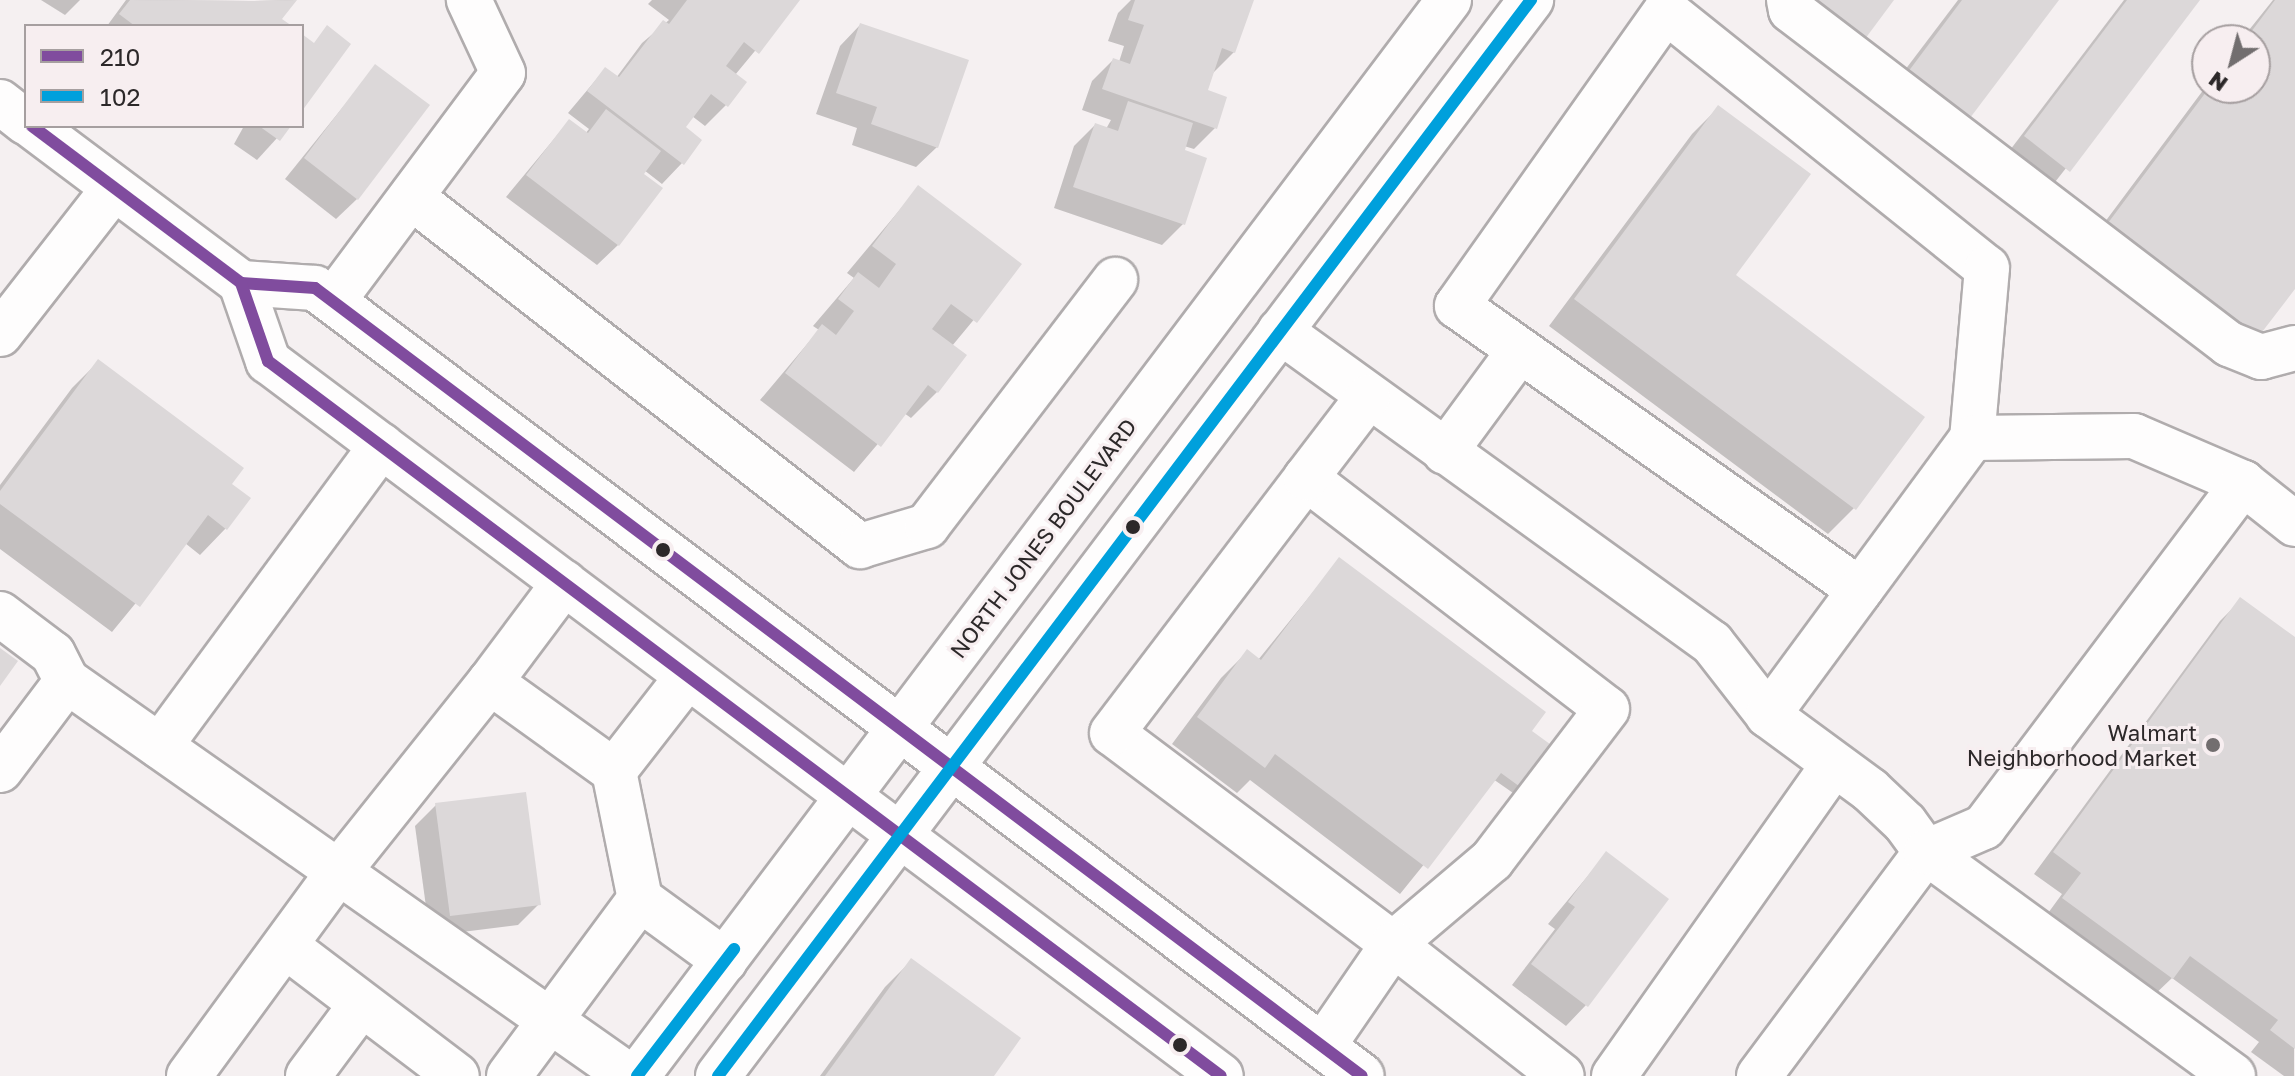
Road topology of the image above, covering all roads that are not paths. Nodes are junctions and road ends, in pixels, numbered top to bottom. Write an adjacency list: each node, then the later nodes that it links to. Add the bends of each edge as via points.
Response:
1 (469, 0): 9 (main road, via 503,73)
2 (1449, 0): 31 (main road, NORTH JONES BOULEVARD)
3 (1789, 0): 15 (main road, via 1791,10 2229,344 2261,357)
4 (1522, 7): 13 (main road)
5 (0, 102): 6 (main road)
6 (24, 120)
7 (35, 128): 8 (main road)
8 (114, 188): 11 (main road); 14 (main road)
9 (411, 197): 10 (main road, via 860,546 927,526); 12 (main road)
10 (1115, 280)
11 (241, 283): 12 (main road, via 315,288); 19 (main road, via 268,361)
12 (333, 301): 31 (main road)
13 (1280, 331): 17 (main road); 33 (main road)
14 (0, 334)
15 (2295, 347)
16 (1517, 354): 18 (main road, via 1457,306 1666,11 1987,268); 20 (main road); 25 (main road)
17 (1368, 397): 20 (main road); 21 (main road)
18 (1972, 438): 22 (main road, via 2134,436); 25 (main road)
19 (381, 446): 24 (main road); 32 (main road)
20 (1445, 452): 30 (main road, via 1712,643)
21 (1306, 478): 42 (main road, via 1112,733); 42 (main road, via 1607,709 1492,860)
22 (2243, 483): 23 (main road); 39 (main road, via 1984,827)
23 (2295, 524)
24 (564, 583): 27 (main road); 29 (main road)
25 (1860, 590): 30 (main road)
26 (0, 614): 28 (main road, via 53,654)
27 (688, 676): 36 (main road); 37 (main road)
28 (67, 681): 32 (main road); 35 (main road)
29 (490, 682): 36 (main road); 40 (main road)
30 (1768, 715): 34 (main road)
31 (901, 727): 33 (main road); 37 (main road, NORTH JONES BOULEVARD)
32 (160, 746): 40 (main road)
33 (951, 764): 38 (main road); 47 (main road)
34 (1833, 765): 39 (main road, via 1905,823); 59 (main road)
35 (0, 770)
36 (614, 771): 41 (main road)
37 (850, 797): 38 (main road); 44 (main road, NORTH JONES BOULEVARD)
38 (900, 834): 55 (main road); 56 (main road)
39 (1926, 852): 48 (main road); 60 (main road)
40 (339, 871): 43 (main road); 46 (main road)
41 (640, 899): 44 (main road); 46 (main road)
42 (1393, 944): 47 (main road); 58 (main road)
43 (287, 947): 45 (main road); 49 (main road)
44 (725, 961): 54 (main road, NORTH JONES BOULEVARD)
45 (361, 1005): 50 (main road); 51 (main road)
46 (550, 1021): 52 (main road); 53 (main road)
47 (1323, 1046): 57 (main road)
48 (2214, 1070)
49 (189, 1076)
50 (308, 1076)
51 (457, 1076)
52 (509, 1076)
53 (629, 1076)
54 (637, 1076)
55 (718, 1076)
56 (1221, 1076)
57 (1362, 1076)
58 (1562, 1076)
59 (1614, 1076)
60 (1759, 1076)

